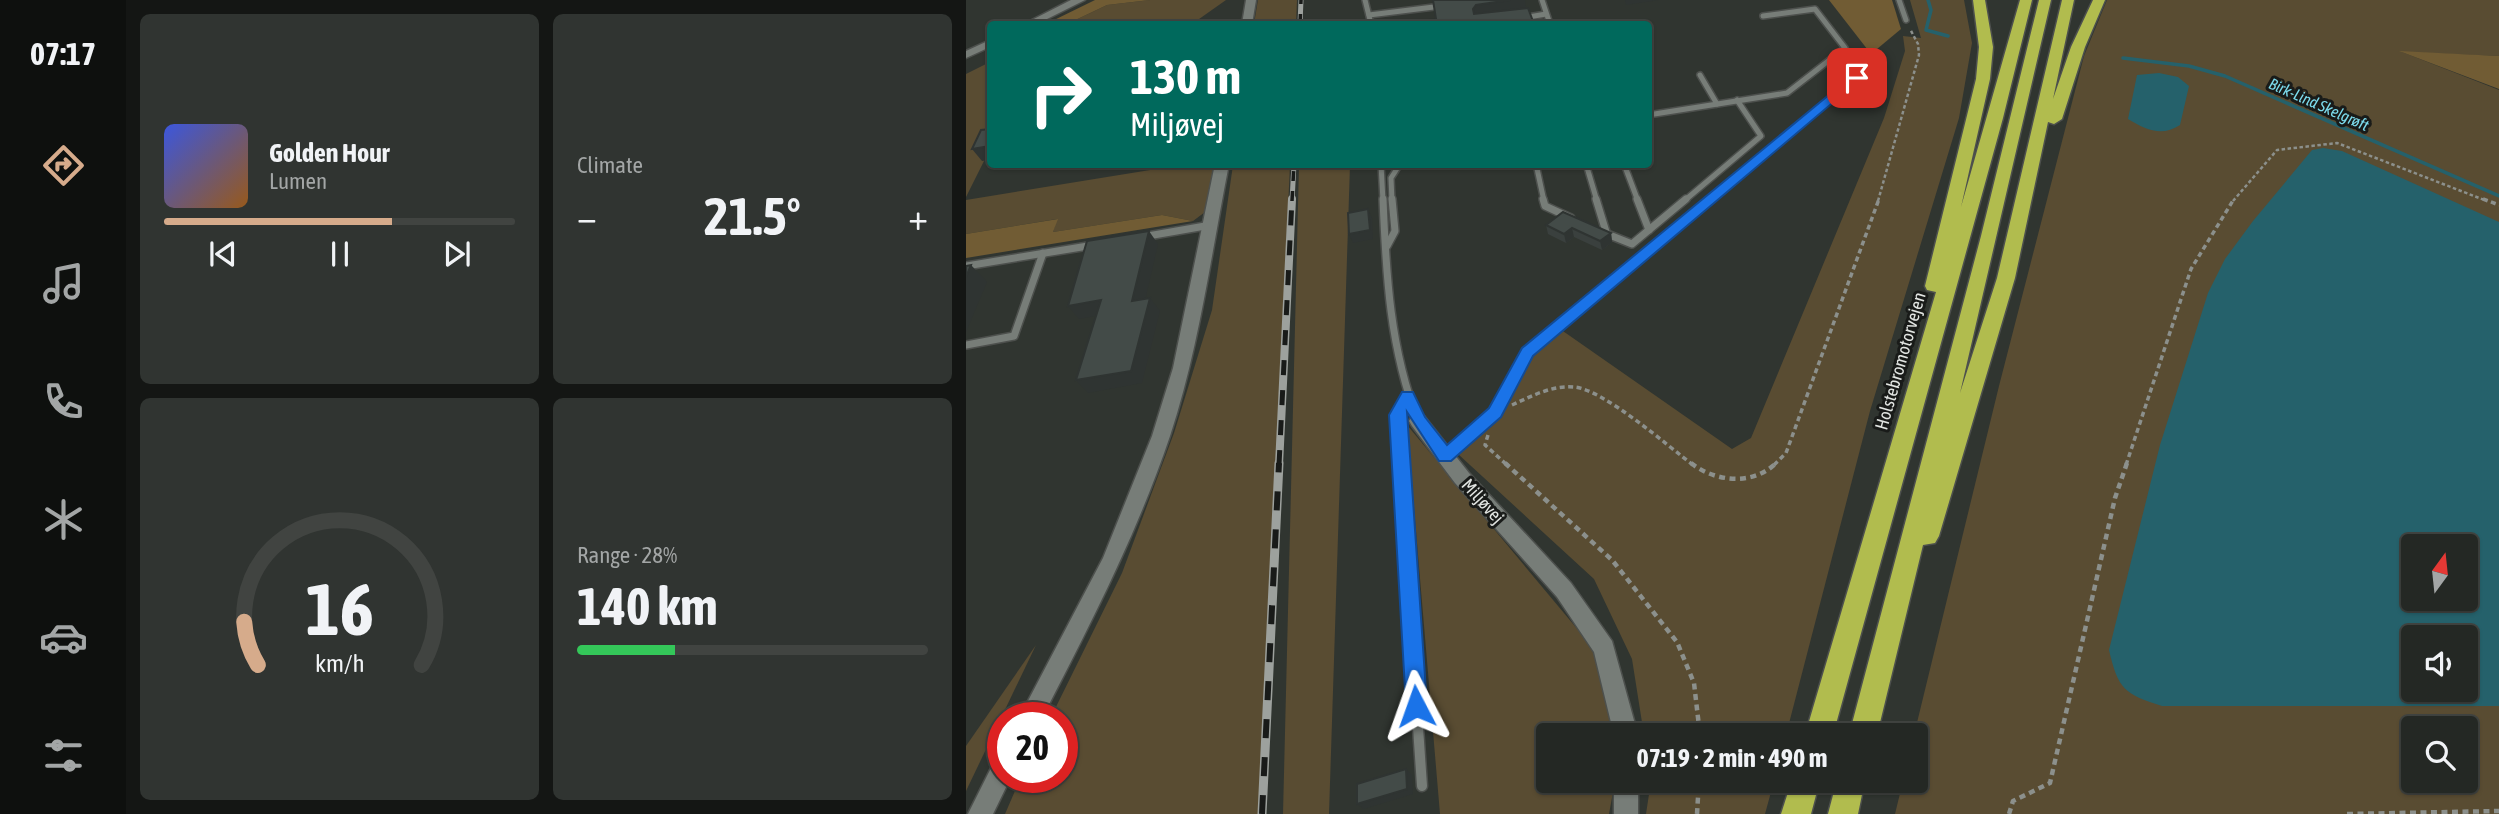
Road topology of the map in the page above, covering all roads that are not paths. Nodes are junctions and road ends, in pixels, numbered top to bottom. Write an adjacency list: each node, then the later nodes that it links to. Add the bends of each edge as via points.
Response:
1 (1080, 0): 19 (street)
2 (1251, 0): 20 (street)
3 (1365, 0): 14 (lane)
4 (1425, 0): 13 (lane)
5 (1542, 0): 15 (lane)
6 (1899, 0): 18 (lane)
7 (1979, 0): 51 (highway, via 1986,47 1977,114 1872,522)
8 (2026, 0): 51 (highway, Holstebromotorvejen)
9 (2045, 0): 55 (highway)
10 (2068, 0): 42 (highway)
11 (2099, 0): 42 (highway, via 2078,47)
12 (1449, 5): 13 (lane)
13 (1427, 8): 14 (lane)
14 (1369, 15): 21 (lane)
15 (1546, 15): 17 (lane); 22 (lane)
16 (1763, 16): 27 (lane, via 1815,9 1845,48 1787,93)
17 (1520, 19)
18 (1906, 20)
19 (1036, 21)
20 (1248, 21)
21 (1370, 21)
22 (1549, 21)
23 (987, 44): 24 (street)
24 (966, 55)
25 (1878, 59): 50 (lane, via 1527,352 1495,412)
26 (1700, 75): 28 (lane)
27 (1737, 100): 28 (lane); 39 (lane, via 1761,136)
28 (1717, 104): 29 (lane)
29 (1652, 115)
30 (1221, 168): 37 (street)
31 (1381, 168): 44 (lane, Miljøvej)
32 (1395, 168): 44 (lane, via 1391,180 1396,229)
33 (1537, 168): 36 (lane, via 1545,206)
34 (1587, 168): 40 (lane)
35 (1626, 168): 39 (lane)
36 (1583, 223)
37 (1211, 225): 41 (lane); 52 (street, via 1181,368 1161,436 1112,561)
38 (1595, 229): 40 (lane)
39 (1649, 230): 40 (lane, via 1632,244)
40 (1607, 235)
41 (1134, 238)
42 (2014, 241): 56 (highway, via 1938,501)
43 (1108, 243): 45 (lane)
44 (1387, 246): 48 (lane, Miljøvej, via 1393,335)
45 (1043, 254): 46 (lane); 47 (lane, via 1014,336)
46 (966, 266)
47 (966, 345)
48 (1407, 396): 49 (lane, Miljøvej); 57 (lane, via 1397,415)
49 (1419, 421): 50 (street, Miljøvej)
50 (1445, 456): 53 (street, Miljøvej, via 1564,590 1604,648)
51 (1867, 574): 54 (highway, Holstebromotorvejen)
52 (1038, 702)
53 (1623, 723)
54 (1823, 723)
55 (1866, 723)
56 (1866, 723)
57 (1422, 786)
58 (990, 793): 62 (street)
59 (1626, 793): 63 (street)
60 (1802, 793): 64 (highway)
61 (1849, 793): 65 (highway)
62 (980, 814)
63 (1626, 814)
64 (1796, 814)
65 (1843, 814)

